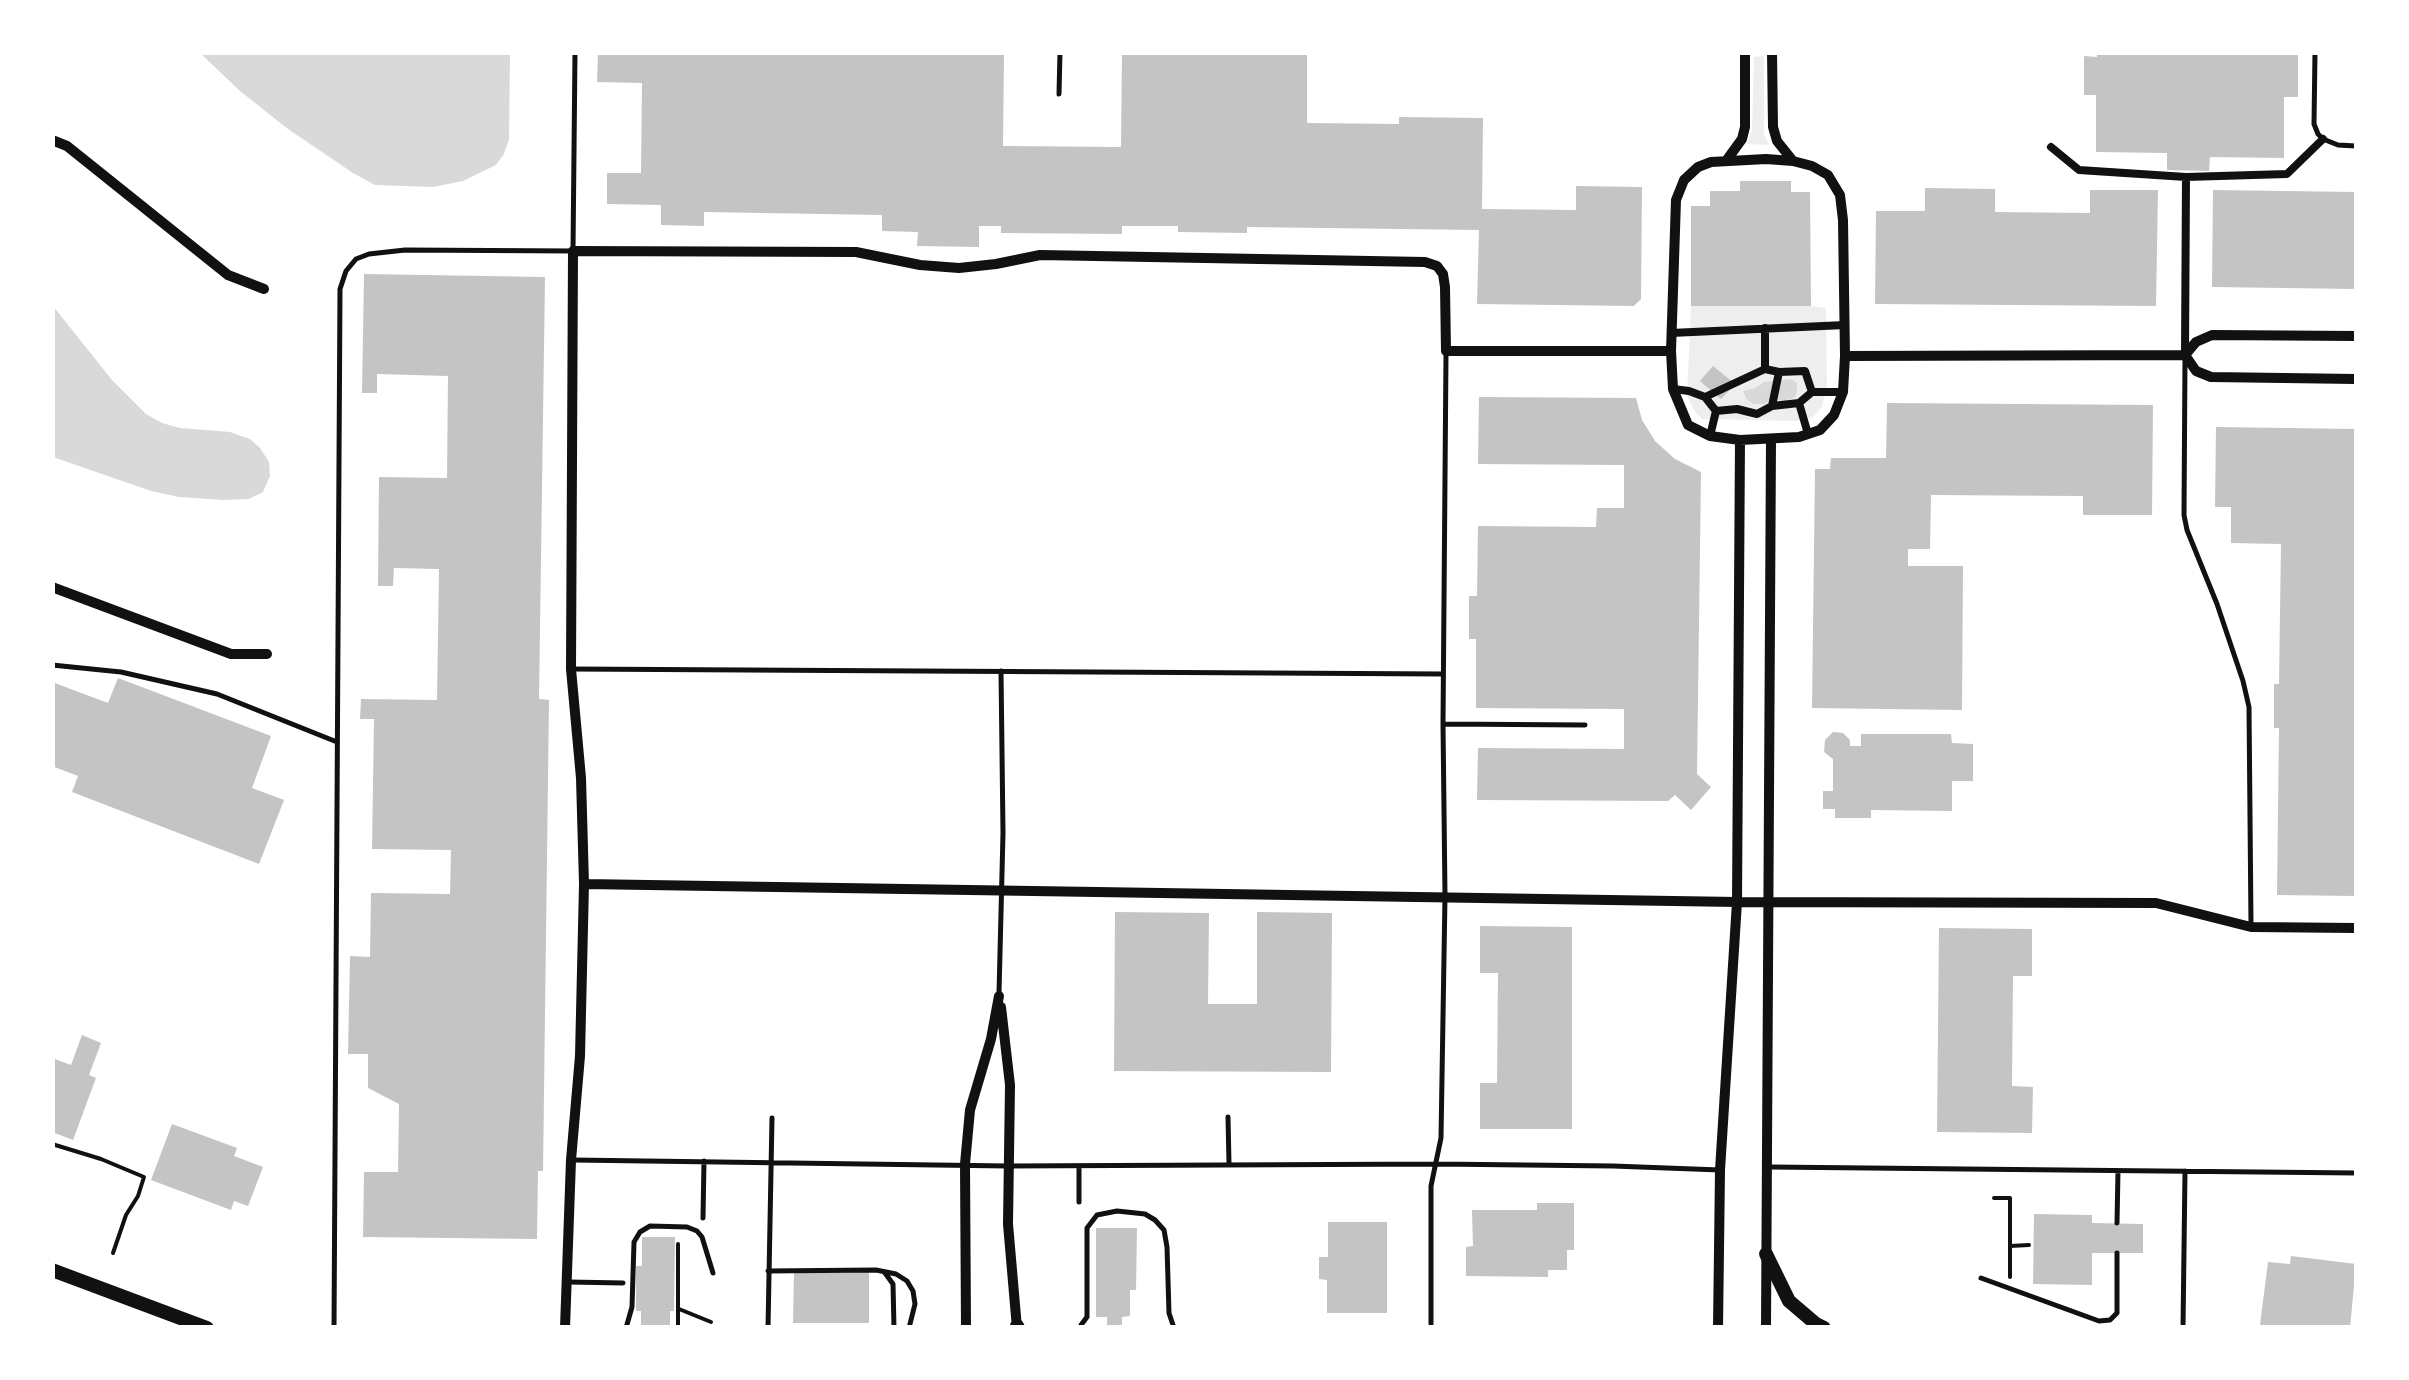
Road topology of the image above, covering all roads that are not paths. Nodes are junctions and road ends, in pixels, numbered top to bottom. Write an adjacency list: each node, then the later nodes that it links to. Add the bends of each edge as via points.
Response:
1 (575, 52): 14 (lane)
2 (1060, 52): 6 (lane)
3 (1744, 52): 11 (street, via 1745,127)
4 (1772, 52): 12 (street, via 1773,126)
5 (2315, 52): 7 (lane, via 2314,124)
6 (1059, 94)
7 (2323, 139): 10 (lane); 13 (street, via 2287,174)
8 (52, 140): 15 (street, via 228,275)
9 (2051, 146): 13 (street, via 2078,170)
10 (2356, 146)
11 (1726, 161): 12 (street); 18 (street, via 1698,167 1676,200)
12 (1793, 161): 16 (street, via 1828,175 1840,195)
13 (2186, 177): 22 (street)
14 (573, 251): 20 (street, via 856,252 959,268 1040,256 1424,262 1443,274); 41 (street); 46 (lane, via 404,250 369,254 346,271 339,307)
15 (264, 289)
16 (1844, 325): 17 (street); 23 (street)
17 (1765, 328): 18 (street); 24 (street)
18 (1671, 333): 21 (street)
19 (2356, 336): 22 (street, via 2212,335)
20 (1446, 351): 21 (street); 43 (lane)
21 (1671, 351): 27 (street)
22 (2185, 354): 23 (street); 26 (street, via 2196,371 2211,377); 52 (lane, via 2184,515 2249,707)
23 (1845, 356): 29 (street)
24 (1765, 369): 25 (street); 30 (street)
25 (1778, 372): 28 (street, via 1805,371); 32 (street)
26 (2356, 380)
27 (1673, 389): 30 (street); 35 (street, via 1688,426)
28 (1812, 392): 29 (street); 31 (street)
29 (1843, 392): 34 (street, via 1834,415)
30 (1705, 397): 33 (street)
31 (1800, 403): 32 (street); 34 (street)
32 (1772, 406): 33 (street, via 1758,414)
33 (1716, 410): 35 (street)
34 (1808, 434): 37 (street)
35 (1710, 436): 36 (street)
36 (1740, 440): 37 (street); 50 (street)
37 (1771, 440): 51 (street)
38 (52, 588): 39 (street, via 231,654)
39 (268, 654)
40 (52, 665): 46 (lane, via 121,672 217,694)
41 (572, 668): 42 (lane); 47 (street)
42 (1001, 672): 43 (lane); 48 (lane)
43 (1444, 674): 44 (lane)
44 (1443, 724): 45 (lane); 49 (lane)
45 (1585, 725)
46 (337, 742): 85 (lane)
47 (584, 884): 48 (street); 57 (street)
48 (1001, 891): 49 (street); 54 (lane)
49 (1444, 896): 50 (street); 62 (lane)
50 (1736, 902): 51 (street); 66 (street)
51 (1768, 902): 52 (street, via 2156,902); 65 (street)
52 (2251, 928): 53 (street)
53 (2356, 928)
54 (999, 996): 60 (street, via 970,1110); 63 (street, via 1010,1085)
55 (1228, 1117): 61 (lane)
56 (772, 1118): 59 (lane)
57 (571, 1160): 58 (lane); 80 (street)
58 (704, 1161): 59 (lane); 71 (lane)
59 (772, 1162): 60 (lane); 76 (lane)
60 (965, 1164): 63 (lane); 91 (street)
61 (1229, 1164): 62 (lane); 64 (lane)
62 (1437, 1164): 66 (lane); 93 (lane, via 1431,1186)
63 (1008, 1166): 64 (lane); 83 (street)
64 (1079, 1166): 70 (lane)
65 (1767, 1167): 67 (lane); 74 (street)
66 (1720, 1170): 94 (street)
67 (2118, 1170): 68 (lane); 72 (lane)
68 (2185, 1171): 69 (lane); 97 (lane)
69 (2356, 1173)
70 (1079, 1202)
71 (703, 1218)
72 (2118, 1222)
73 (2117, 1253): 79 (lane, via 2118,1313 2110,1320)
74 (1766, 1254): 95 (street); 96 (main road, via 1789,1301)
75 (52, 1270): 84 (main road)
76 (768, 1271): 77 (lane); 88 (lane)
77 (884, 1272): 89 (lane, via 893,1284); 90 (lane, via 912,1290)
78 (712, 1273): 87 (lane, via 696,1230 650,1226 640,1232)
79 (1981, 1278)
80 (566, 1282): 81 (lane); 86 (street)
81 (622, 1282)
82 (1081, 1326): 92 (lane, via 1088,1228 1097,1215 1117,1211 1145,1214 1164,1230)
83 (1018, 1327)
84 (207, 1328)
85 (334, 1328)
86 (565, 1328)
87 (626, 1328)
88 (768, 1328)
89 (894, 1328)
90 (909, 1328)
91 (966, 1328)
92 (1174, 1328)
93 (1430, 1328)
94 (1718, 1328)
95 (1766, 1328)
96 (1824, 1328)
97 (2183, 1328)

